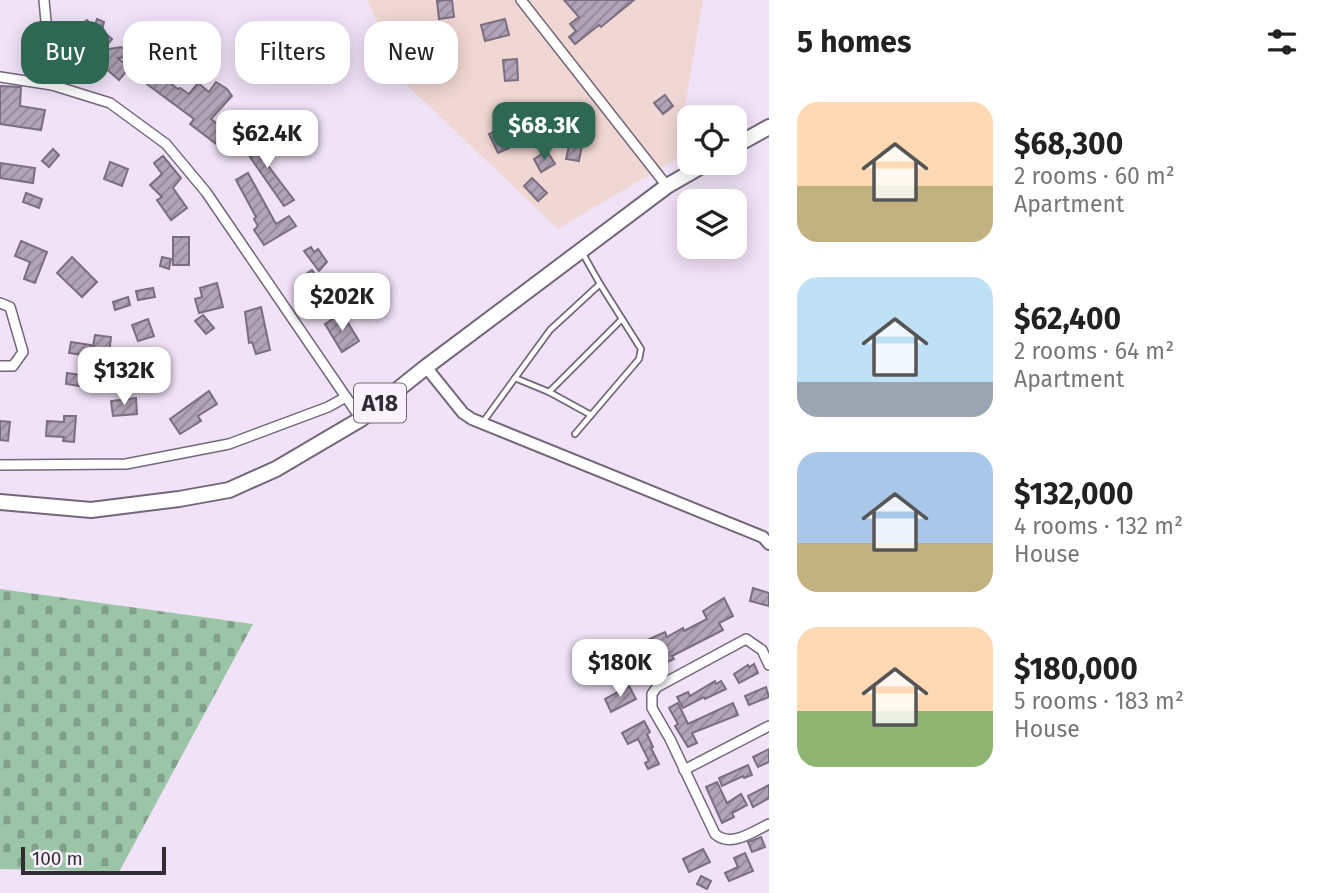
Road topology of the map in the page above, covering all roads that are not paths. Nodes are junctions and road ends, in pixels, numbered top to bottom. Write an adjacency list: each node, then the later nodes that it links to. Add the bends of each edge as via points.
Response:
1 (44, 0): 4 (street)
2 (521, 0): 8 (street)
3 (0, 78): 4 (street)
4 (52, 85): 17 (street, via 110,103 166,144 206,192)
5 (769, 127): 6 (highway)
6 (747, 139)
7 (686, 175): 8 (highway, A18)
8 (667, 186): 9 (highway, A18)
9 (581, 250): 10 (lane); 14 (highway, A18)
10 (600, 284): 12 (lane); 15 (lane, via 550,330)
11 (0, 303): 13 (street, via 10,307 23,352 13,366)
12 (622, 319): 16 (lane); 18 (lane, via 641,349 639,359)
13 (0, 366)
14 (426, 367): 19 (highway, A18); 20 (street, via 463,413)
15 (515, 378): 16 (lane); 20 (lane)
16 (549, 392): 18 (lane)
17 (346, 397): 19 (street); 22 (street, via 216,447 126,464)
18 (591, 415): 21 (lane)
19 (361, 419): 23 (highway, A18, via 276,469 229,490 91,510)
20 (482, 423): 24 (street)
21 (575, 434)
22 (0, 465)
23 (0, 502)
24 (767, 538)
25 (769, 665): 27 (street, via 762,650 746,639 657,687 652,708)
26 (769, 726): 27 (street)
27 (684, 769): 28 (street, via 715,834 722,839 730,841)
28 (769, 824)

